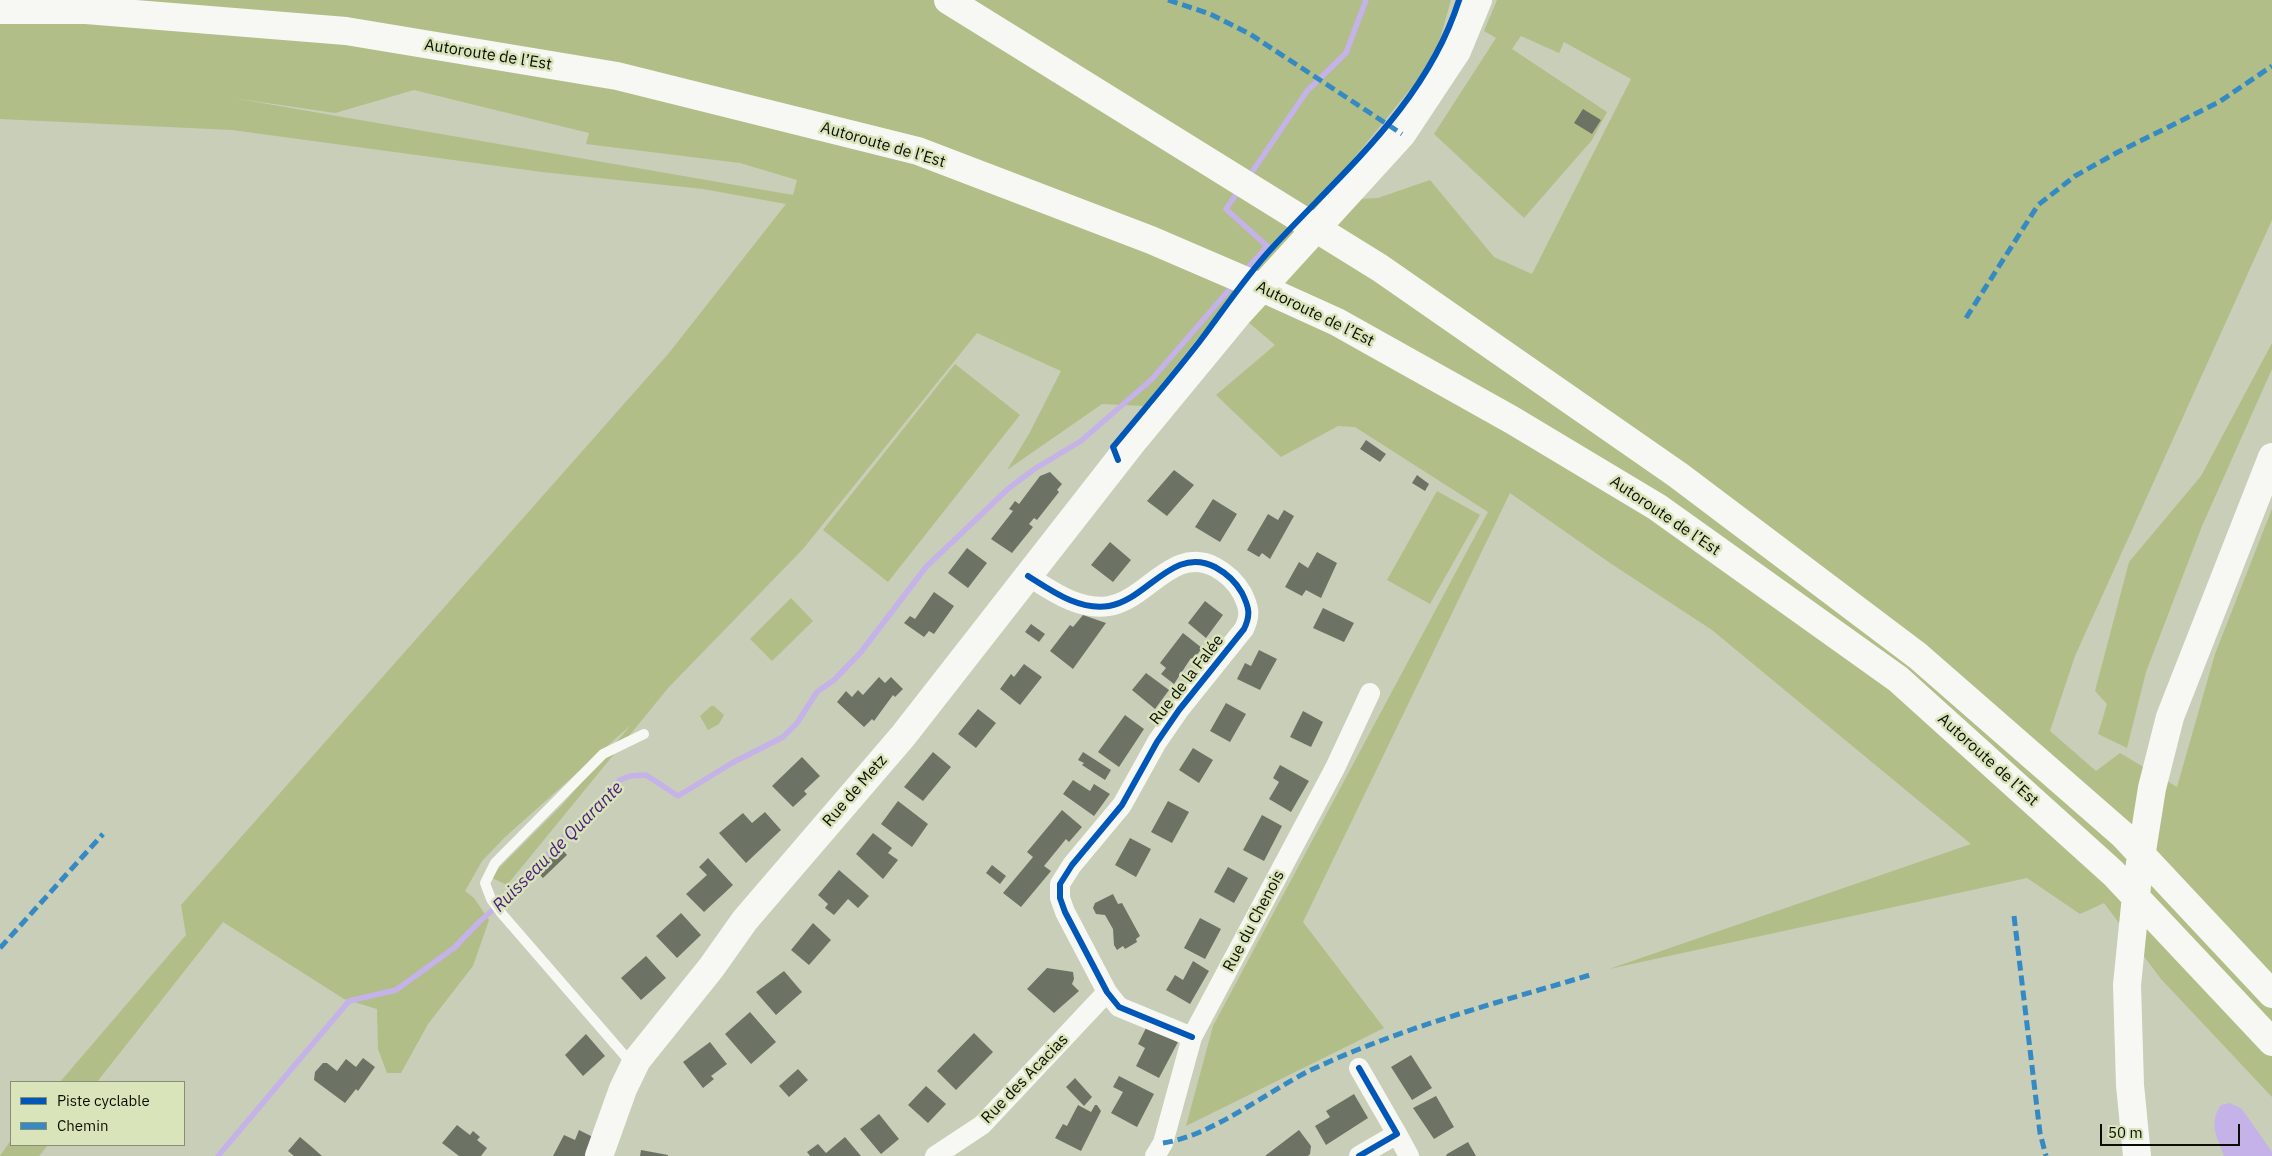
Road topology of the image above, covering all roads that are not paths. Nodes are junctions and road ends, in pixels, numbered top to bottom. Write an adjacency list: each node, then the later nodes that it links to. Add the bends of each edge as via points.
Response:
1 (948, 0): 9 (main road, Autoroute de l’Est, via 1380,268 1678,474 1918,656 2123,835)
2 (1478, 0): 5 (main road, Rue de Metz, via 1456,52 1402,134 1238,314)
3 (0, 10): 11 (main road, Autoroute de l’Est, via 86,10 346,31 617,76 918,151 1251,282 1337,322 1658,507 1898,679 2113,873)
4 (2272, 457): 20 (main road, via 2170,717 2152,788 2138,876 2128,985 2130,1085)
5 (1028, 576): 8 (street, Rue de la Falée, via 1059,595 1082,604 1110,606 1127,600 1164,573 1195,562 1223,571 1238,585 1248,604 1250,617 1244,629 1179,710 1122,805 1060,884 1065,912); 12 (main road, Rue de Metz, via 903,736 745,920)
6 (1370, 693): 10 (street, Rue du Chenois, via 1335,768)
7 (644, 734): 12 (lane, via 603,754 494,863 485,883 502,914)
8 (1107, 992): 10 (street, Rue de la Falée, via 1119,1007); 16 (street, Rue des Acacias, via 982,1125)
9 (2272, 994)
10 (1192, 1037): 17 (street, Rue du Chenois, via 1163,1143)
11 (2272, 1042)
12 (634, 1067): 15 (main road, Rue de Metz)
13 (1358, 1068): 14 (street)
14 (1397, 1134): 18 (street); 19 (street)
15 (599, 1156)
16 (935, 1156)
17 (1155, 1156)
18 (1359, 1156)
19 (1410, 1156)
20 (2137, 1156)

